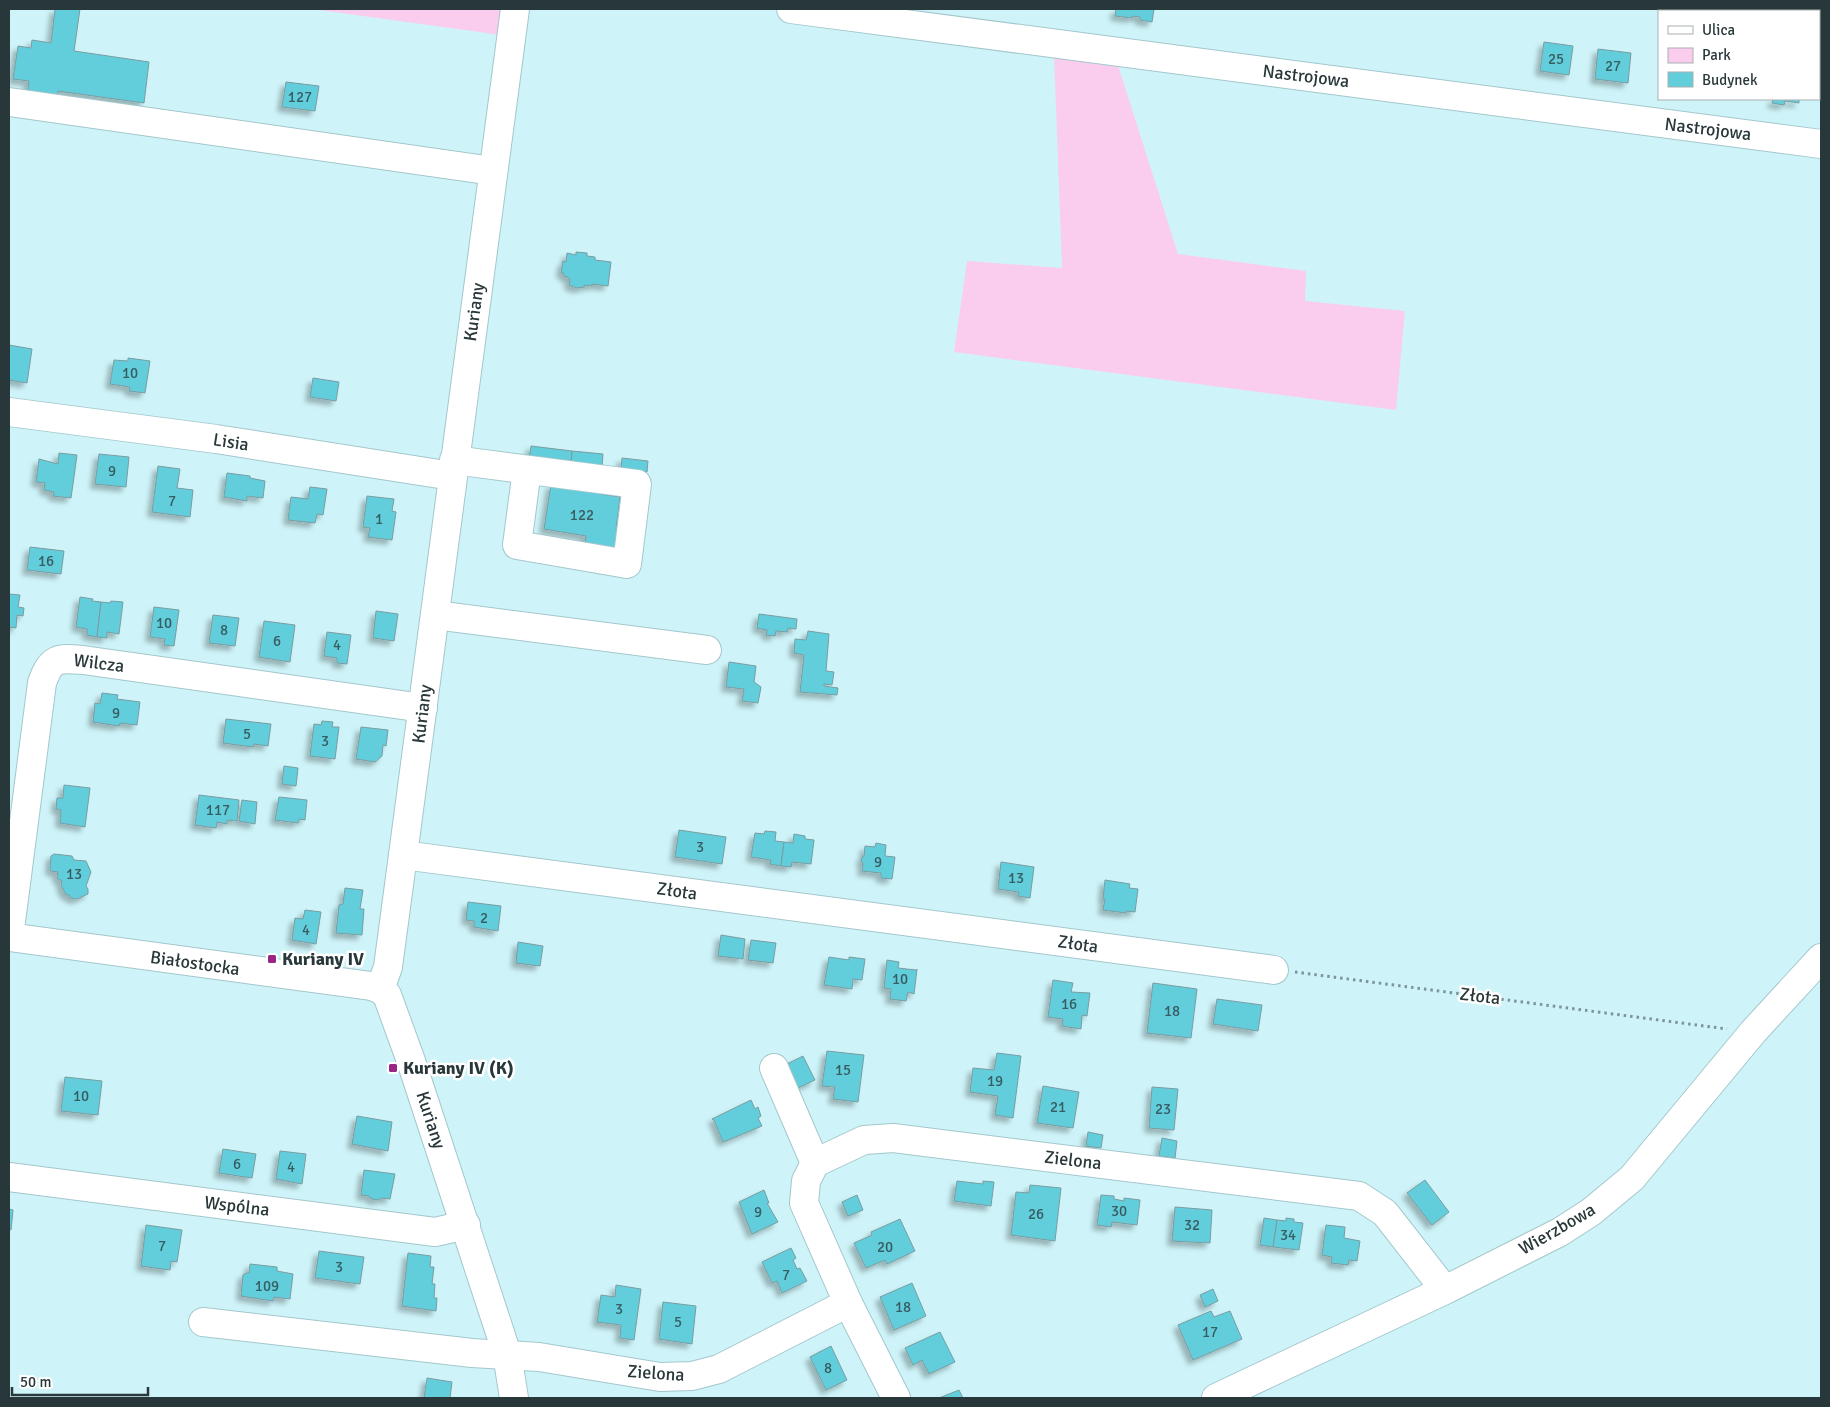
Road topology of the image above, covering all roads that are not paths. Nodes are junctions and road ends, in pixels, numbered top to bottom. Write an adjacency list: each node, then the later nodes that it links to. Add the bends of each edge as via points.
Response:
1 (515, 9): 5 (street, Kuriany)
2 (791, 9): 4 (street, Nastrojowa)
3 (9, 102): 5 (street)
4 (1821, 144)
5 (493, 171): 7 (street, Kuriany)
6 (9, 412): 7 (street, Lisia)
7 (453, 468): 8 (street, Lisia); 9 (street, Kuriany)
8 (527, 470): 8 (street, Lisia, via 638,484 627,564 517,545)
9 (435, 615): 10 (street); 11 (street, Kuriany)
10 (708, 650)
11 (423, 708): 12 (street, Kuriany); 13 (street, Wilcza, via 83,660 55,660 47,669 42,683)
12 (403, 855): 15 (street, Złota); 16 (street, Kuriany, via 388,967)
13 (9, 937): 16 (street, Białostocka)
14 (1821, 958): 21 (street, Wierzbowa, via 1753,1032 1632,1178 1591,1212 1560,1232)
15 (1274, 970)
16 (380, 989): 20 (street, Kuriany, via 391,1004)
17 (774, 1068): 18 (street)
18 (815, 1163): 21 (street, Zielona, via 864,1140 893,1138 1359,1196 1384,1213); 22 (street, via 806,1181 804,1202)
19 (9, 1176): 20 (street, Wspólna, via 435,1232)
20 (466, 1225): 24 (street, Kuriany)
21 (1445, 1290): 27 (street, Wierzbowa)
22 (848, 1303): 24 (street, Zielona, via 719,1369 692,1376 660,1377); 26 (street)
23 (203, 1322): 24 (street, Zielona, via 472,1353)
24 (507, 1354): 25 (street, Kuriany)
25 (514, 1398)
26 (896, 1398)
27 (1216, 1398)

